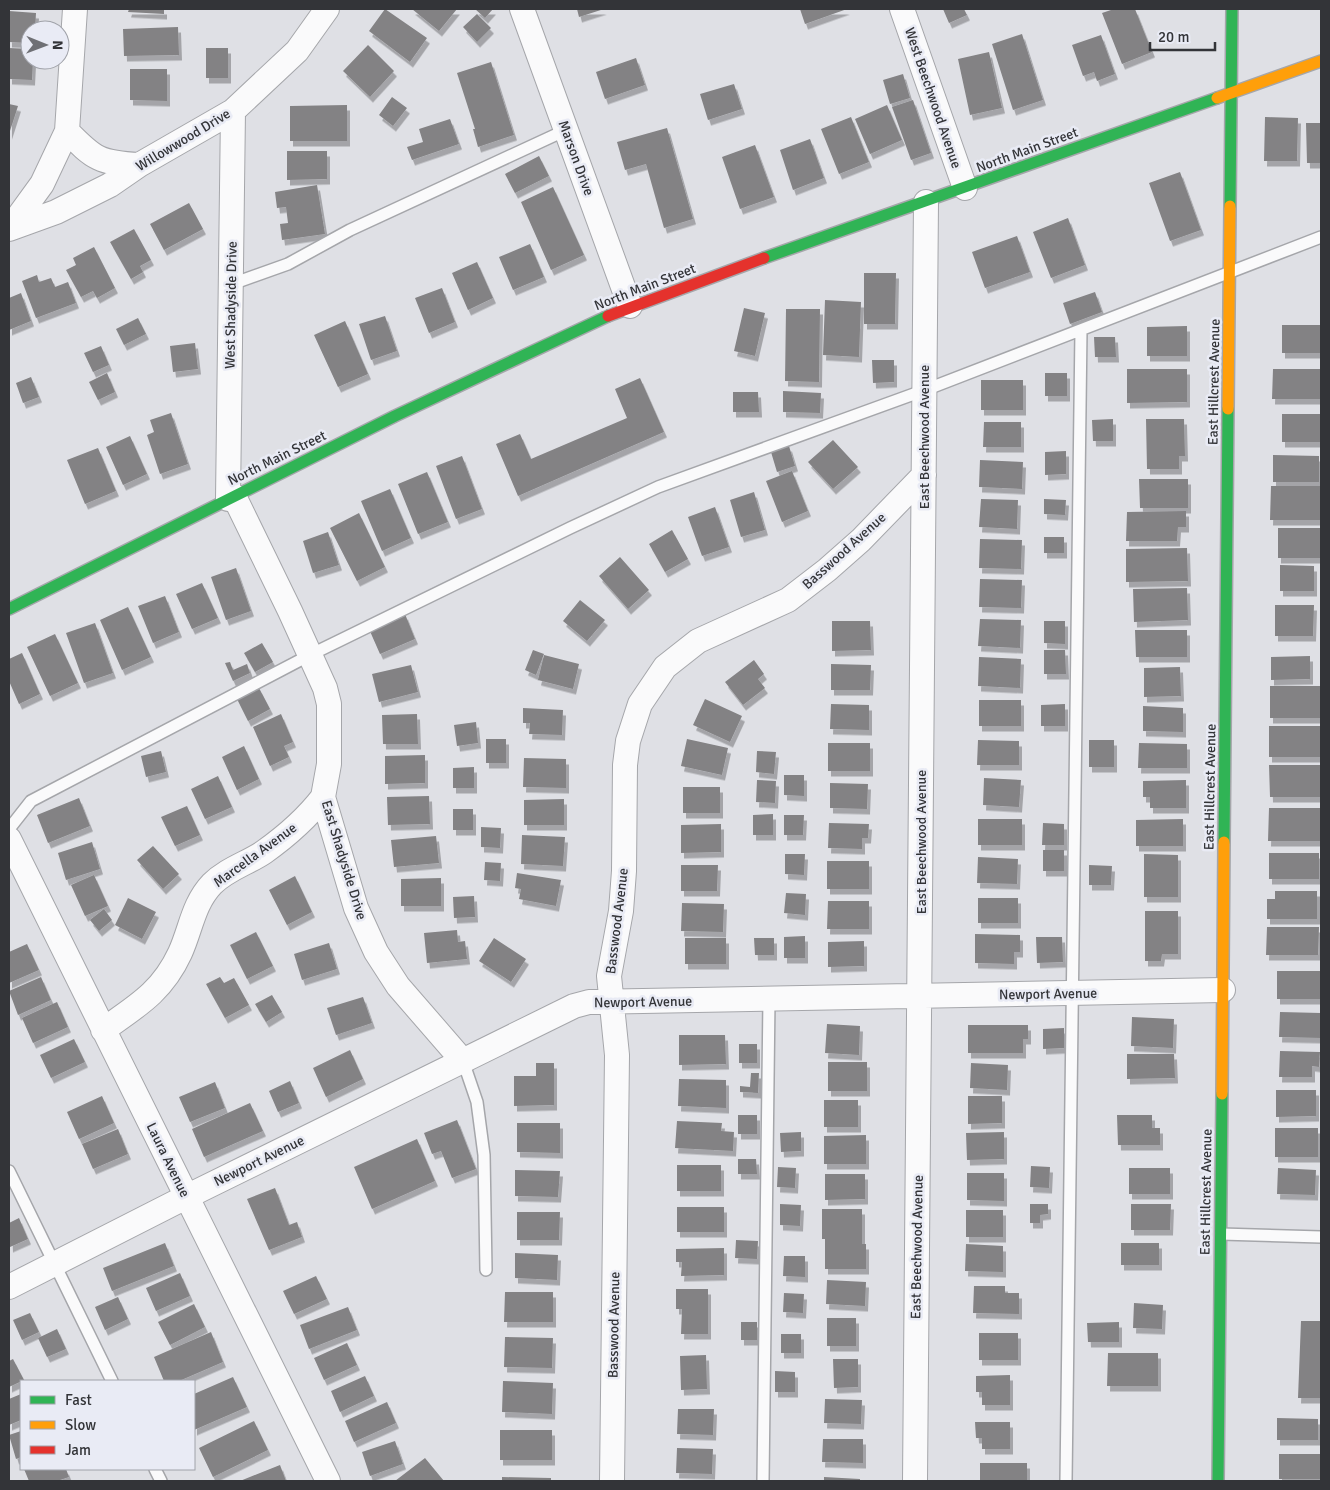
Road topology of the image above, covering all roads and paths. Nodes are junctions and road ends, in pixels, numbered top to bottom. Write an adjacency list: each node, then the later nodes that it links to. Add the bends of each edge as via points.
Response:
1 (76, 9): 10 (street)
2 (327, 9): 8 (street, Willowwood Drive, via 297,51)
3 (522, 9): 9 (street, Marson Drive)
4 (902, 9): 12 (street, West Beechwood Avenue)
5 (1232, 9): 7 (street, East Hillcrest Avenue)
6 (1321, 60): 7 (street, North Main Street)
7 (1231, 92): 12 (street, North Main Street); 16 (street, East Hillcrest Avenue)
8 (233, 111): 11 (street, Willowwood Drive); 17 (street, West Shadyside Drive)
9 (566, 130): 17 (lane, via 350,230 288,264); 18 (street, Marson Drive)
10 (67, 131): 11 (street, via 90,155 115,164); 14 (street, via 42,184)
11 (139, 165): 14 (street, Willowwood Drive, via 110,185 56,212)
12 (965, 188): 13 (street, North Main Street)
13 (926, 202): 18 (street, North Main Street); 20 (street, East Beechwood Avenue)
14 (10, 228)
15 (1321, 237): 16 (lane)
16 (1230, 273): 19 (lane); 28 (street, East Hillcrest Avenue)
17 (232, 284): 22 (street, West Shadyside Drive)
18 (630, 306): 22 (street, North Main Street, via 538,347)
19 (1081, 330): 20 (lane); 29 (lane)
20 (925, 390): 21 (street, East Beechwood Avenue); 24 (lane, via 658,488)
21 (924, 475): 30 (street, East Beechwood Avenue); 32 (street, Basswood Avenue, via 861,540 788,600 698,641 665,667 640,704 628,740 625,765 624,871 611,955)
22 (231, 498): 23 (street, North Main Street); 24 (street, East Shadyside Drive)
23 (9, 609)
24 (310, 655): 25 (street, East Shadyside Drive, via 329,704 329,764); 26 (lane, via 31,801)
25 (323, 798): 33 (street, Marcella Avenue, via 301,822 264,852 213,884 192,917 181,952 153,994); 34 (street, East Shadyside Drive, via 356,908 376,952 398,986)
26 (9, 829)
27 (9, 839): 33 (street, Laura Avenue)
28 (1223, 990): 29 (street, Newport Avenue); 37 (street, East Hillcrest Avenue)
29 (1072, 993): 30 (street, Newport Avenue); 47 (lane)
30 (920, 997): 31 (street, Newport Avenue); 46 (street, East Beechwood Avenue)
31 (769, 999): 32 (street, Newport Avenue); 45 (lane)
32 (611, 1002): 34 (street, Newport Avenue, via 574,1006); 44 (street, Basswood Avenue, via 616,1055)
33 (103, 1030): 36 (street, Laura Avenue)
34 (464, 1061): 36 (street, Newport Avenue); 40 (lane, via 477,1102 484,1155)
35 (9, 1171): 39 (lane)
36 (186, 1196): 39 (street, Newport Avenue); 43 (street, Laura Avenue)
37 (1221, 1234): 38 (lane); 48 (street, East Hillcrest Avenue)
38 (1321, 1237)
39 (55, 1264): 41 (street, Newport Avenue); 42 (lane)
40 (486, 1270)
41 (9, 1288)
42 (112, 1380)
43 (328, 1481)
44 (612, 1481)
45 (763, 1481)
46 (915, 1481)
47 (1066, 1481)
48 (1218, 1481)

